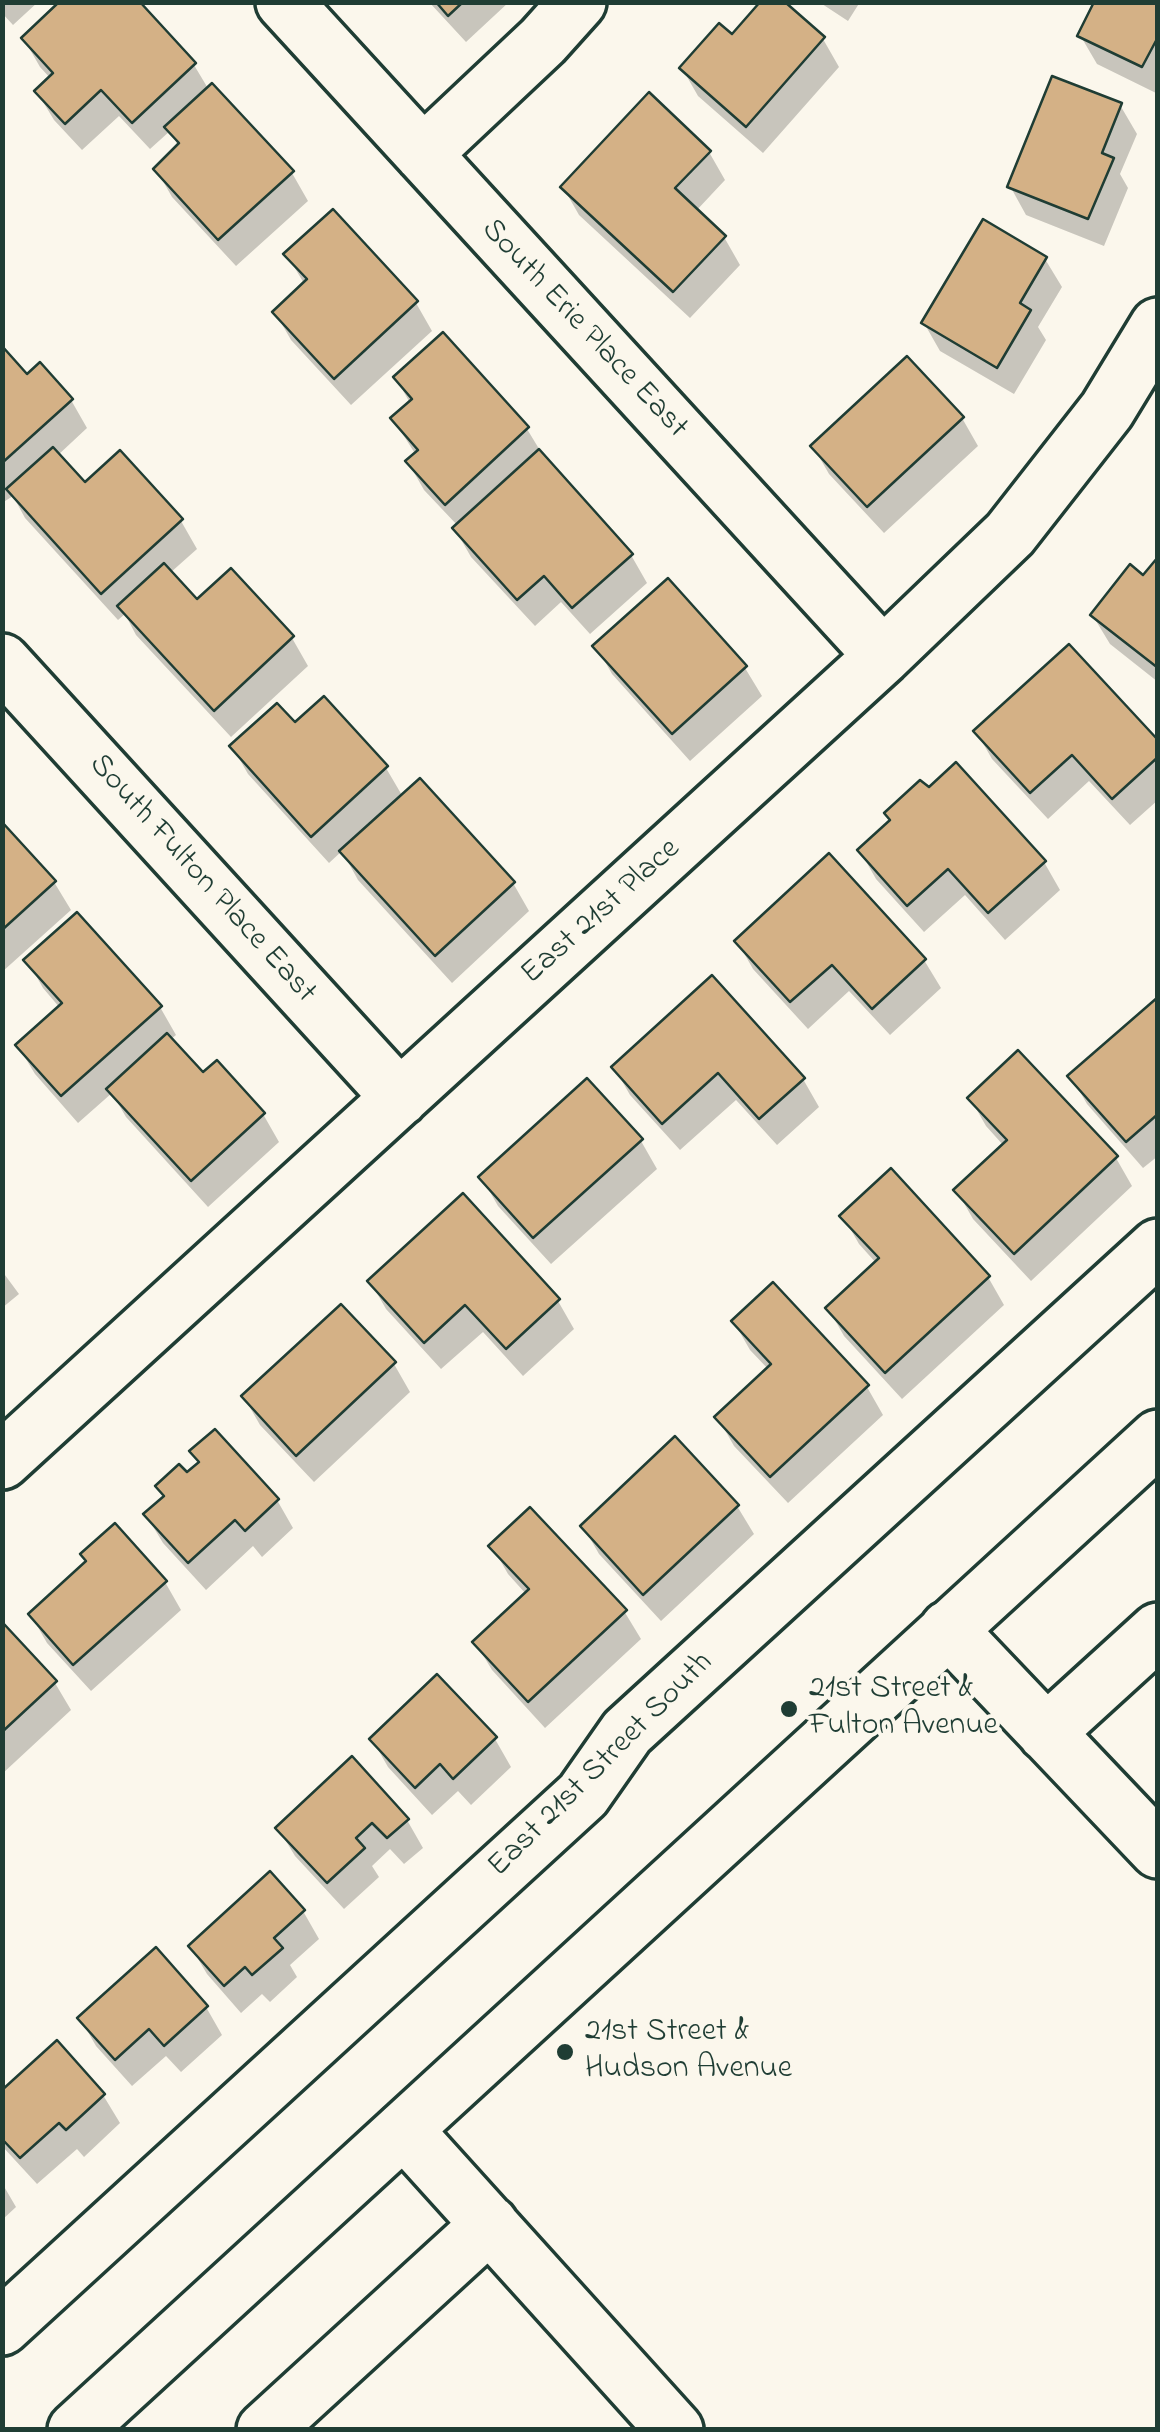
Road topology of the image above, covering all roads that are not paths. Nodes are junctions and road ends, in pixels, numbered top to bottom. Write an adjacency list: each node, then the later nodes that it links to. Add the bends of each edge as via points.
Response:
1 (284, 2): 3 (street, South Erie Place East)
2 (578, 2): 3 (street)
3 (423, 154): 5 (street, South Erie Place East)
4 (1158, 326): 5 (street, East 21st Place, via 1107,410 1010,534)
5 (883, 656): 7 (street, East 21st Place)
6 (2, 662): 7 (street, South Fulton Place East)
7 (400, 1098): 10 (street, East 21st Place)
8 (1158, 1247): 17 (street, East 21st Street South, via 627,1732 583,1796)
9 (1158, 1438): 11 (street)
10 (2, 1461)
11 (948, 1629): 13 (street); 15 (street)
12 (1158, 1630): 13 (street)
13 (1046, 1733): 14 (street)
14 (1158, 1850)
15 (404, 2130): 16 (street); 18 (street)
16 (490, 2224): 19 (street); 20 (street)
17 (2, 2327)
18 (76, 2430)
19 (265, 2430)
20 (675, 2430)

